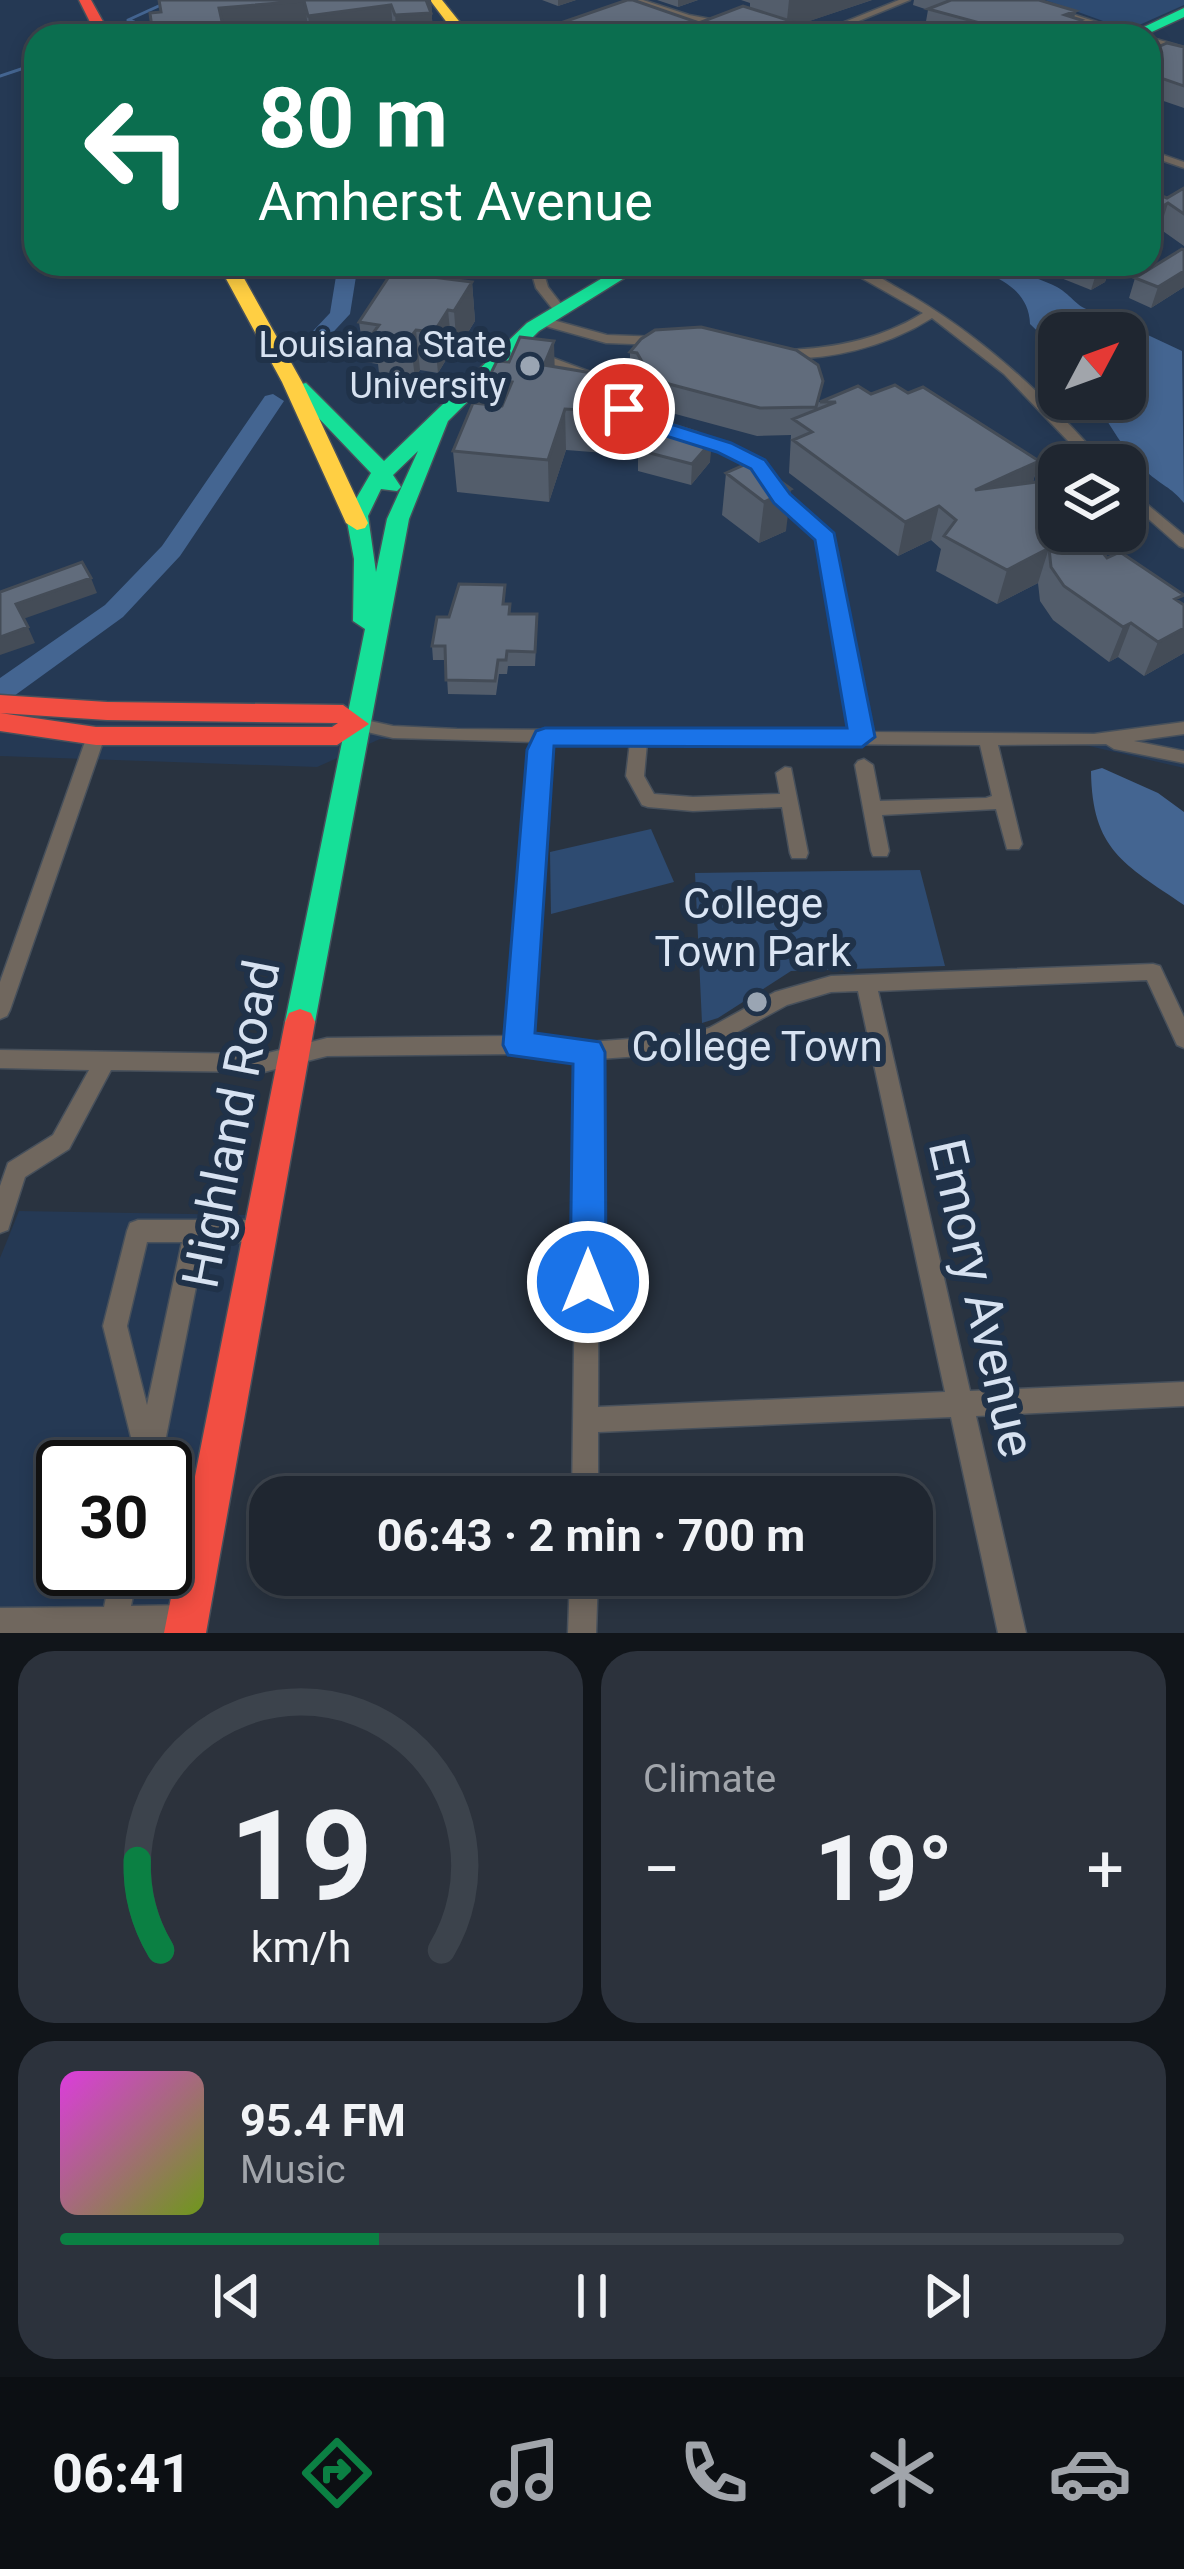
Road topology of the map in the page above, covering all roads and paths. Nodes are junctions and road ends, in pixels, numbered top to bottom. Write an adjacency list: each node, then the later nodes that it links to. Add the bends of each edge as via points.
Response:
1 (436, 0): 7 (street)
2 (634, 0): 5 (street)
3 (906, 0): 9 (street)
4 (1033, 0): 10 (street)
5 (660, 9): 6 (street); 8 (street)
6 (633, 18)
7 (455, 24)
8 (738, 24)
9 (845, 24)
10 (1094, 24)
11 (234, 276): 22 (street)
12 (538, 276): 16 (street)
13 (617, 276): 16 (street, Highland Road)
14 (865, 276): 15 (street)
15 (932, 313): 17 (street); 18 (street)
16 (550, 315): 19 (street, via 635,344); 20 (street, Highland Road)
17 (952, 327): 18 (street); 24 (street)
18 (908, 329): 21 (street, via 809,352)
19 (681, 340)
20 (510, 348): 23 (street, Highland Road); 37 (street, via 590,373 644,423 748,458 812,523 831,547)
21 (758, 350)
22 (292, 382): 25 (street); 28 (street)
23 (440, 423): 25 (street, Highland Road); 27 (street, Highland Road)
24 (1079, 444)
25 (382, 472): 27 (street); 28 (street, Highland Road, via 359,505)
26 (1146, 509): 29 (street)
27 (398, 519): 30 (street, Highland Road)
28 (357, 523): 30 (street, Highland Road, via 364,626)
29 (1184, 543)
30 (373, 633): 33 (street, Highland Road)
31 (0, 704): 33 (street, via 343,714)
32 (0, 722): 35 (street)
33 (356, 724): 35 (street, via 337,736); 36 (street); 55 (street, Highland Road)
34 (1184, 728): 39 (street)
35 (96, 736): 51 (street)
36 (545, 737): 38 (street); 53 (street)
37 (862, 737): 38 (street); 40 (street)
38 (639, 738): 44 (street, via 635,776 648,800)
39 (1073, 740): 40 (street); 41 (street)
40 (988, 741): 45 (street)
41 (1184, 757)
42 (864, 765): 46 (street)
43 (785, 772): 44 (street)
44 (790, 800): 49 (street)
45 (1000, 800): 46 (street); 47 (street)
46 (875, 808): 48 (street)
47 (1013, 844)
48 (880, 851)
49 (799, 853)
50 (866, 982): 52 (street, via 1153,972); 54 (street, via 806,988 682,1044); 63 (street, Emory Avenue)
51 (0, 1010)
52 (1184, 1039)
53 (519, 1045): 54 (street); 55 (street, via 327,1047)
54 (589, 1052): 64 (street)
55 (293, 1055): 57 (street, via 264,1063); 61 (street, Highland Road)
56 (0, 1059): 57 (street)
57 (105, 1061): 58 (street, via 61,1142)
58 (4, 1184): 59 (street)
59 (0, 1222)
60 (196, 1231): 61 (street); 65 (street, via 139,1231 115,1326); 66 (street)
61 (260, 1232): 72 (street, Highland Road)
62 (1184, 1394): 63 (street)
63 (959, 1402): 64 (street); 74 (street, Emory Avenue)
64 (587, 1420): 67 (street)
65 (142, 1440)
66 (153, 1440)
67 (586, 1476)
68 (120, 1596): 70 (street)
69 (583, 1596): 73 (street)
70 (115, 1620): 71 (street); 72 (street)
71 (0, 1622)
72 (186, 1626)
73 (582, 1633)
74 (1012, 1633)

